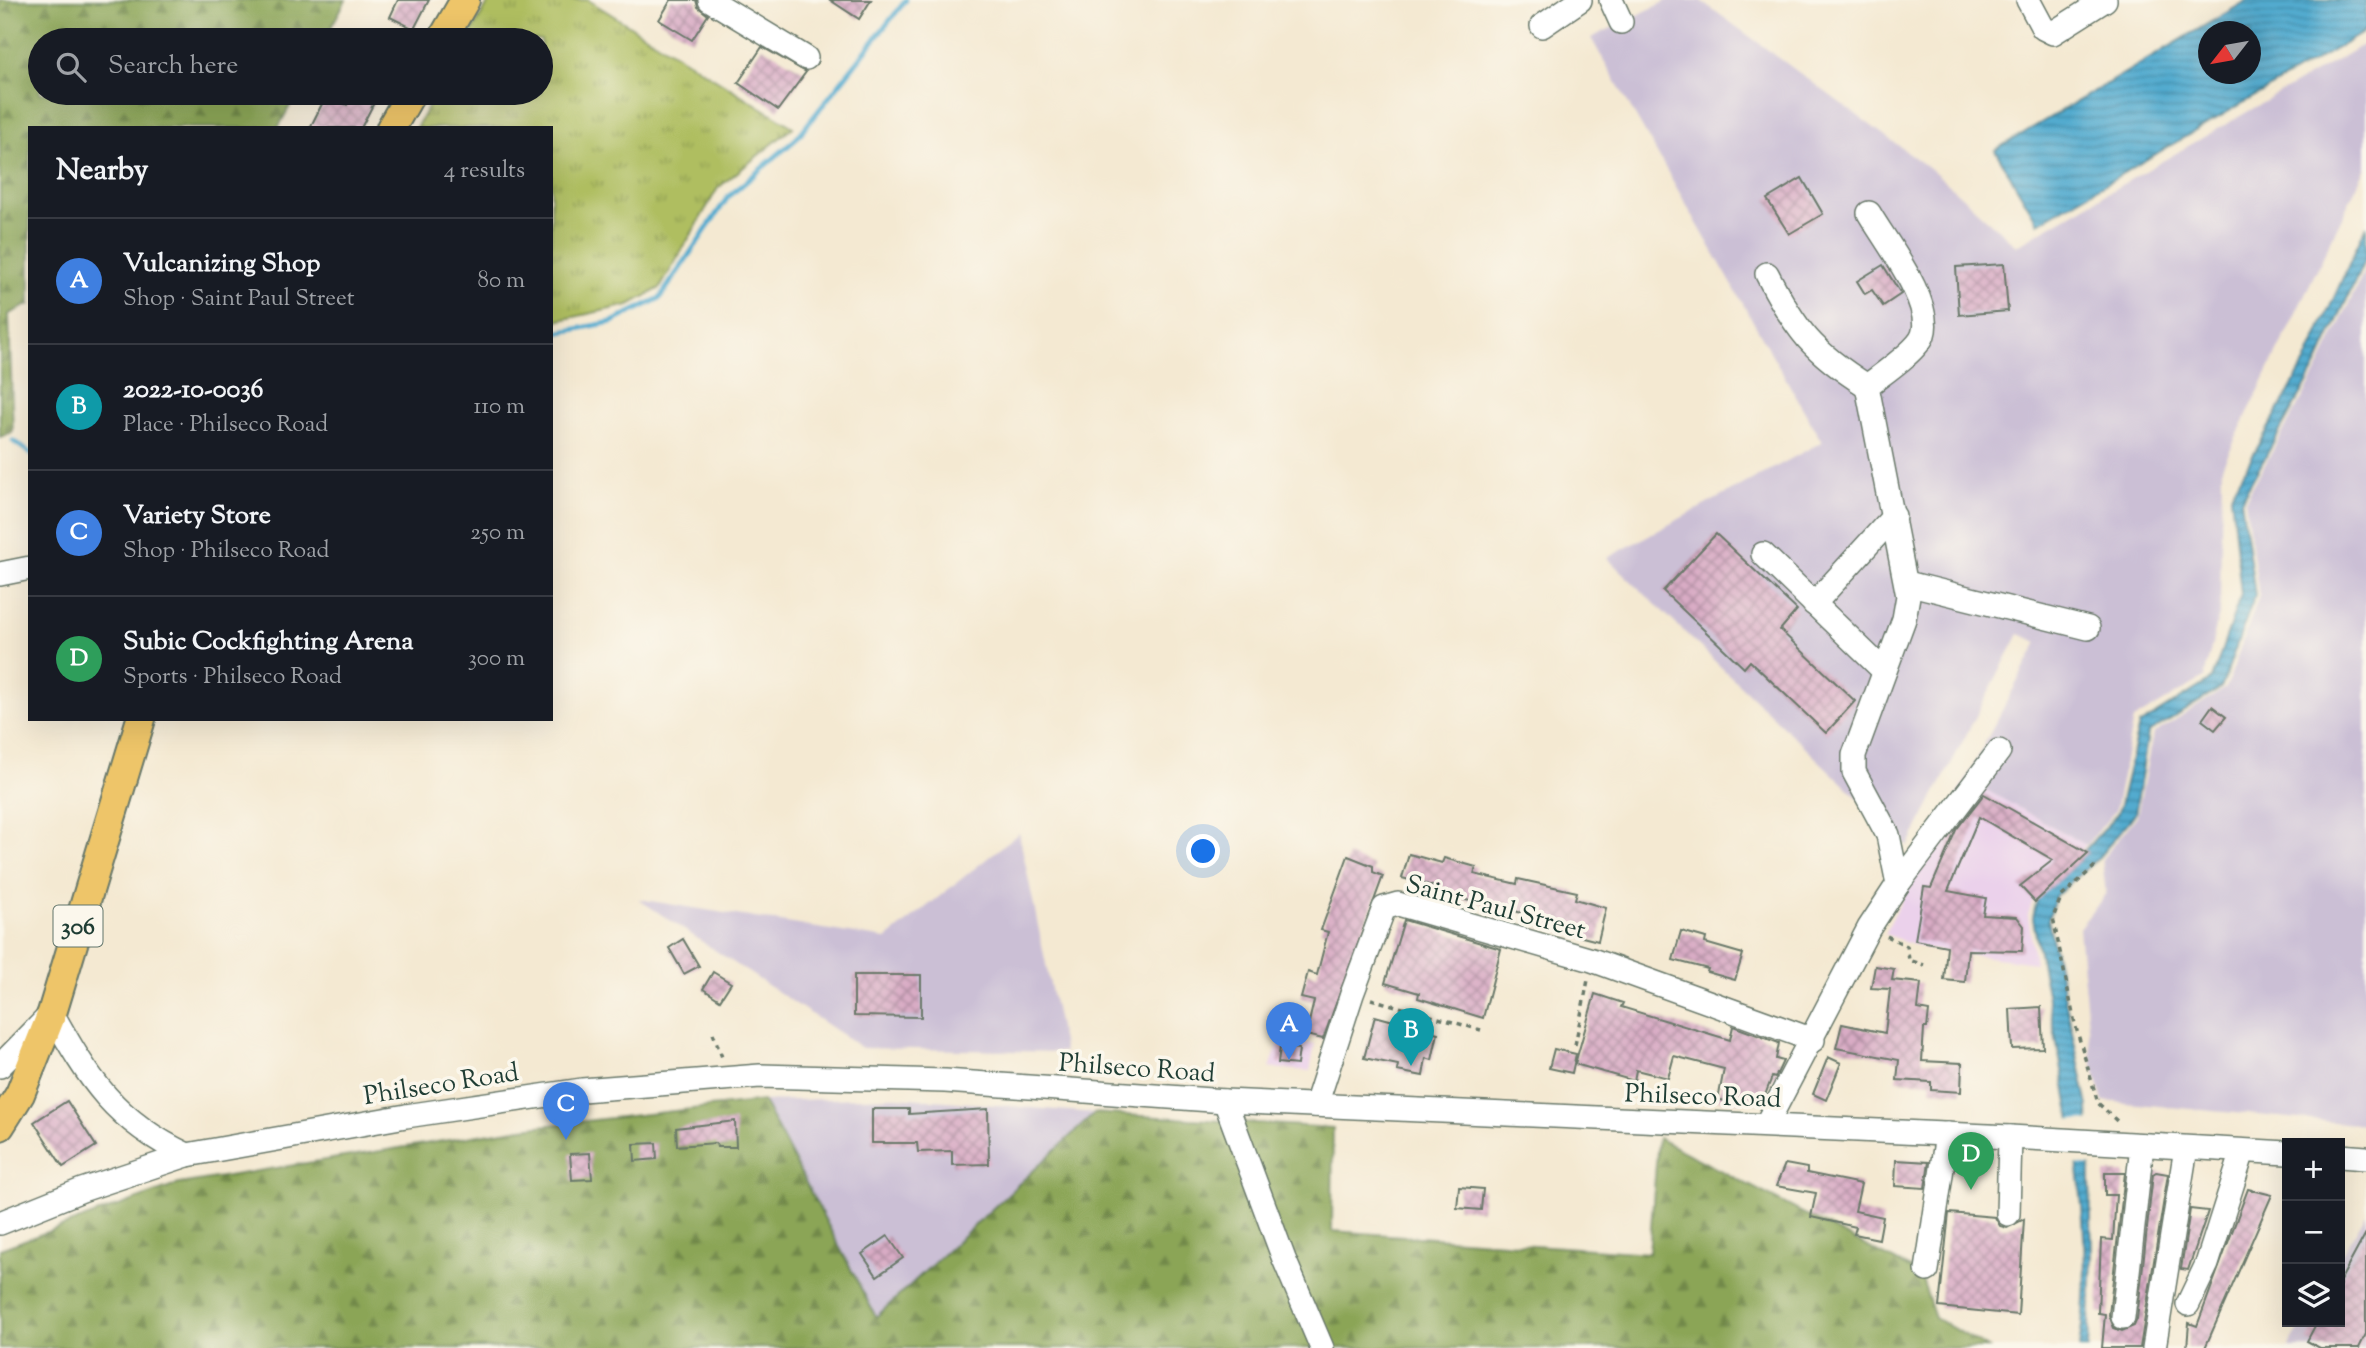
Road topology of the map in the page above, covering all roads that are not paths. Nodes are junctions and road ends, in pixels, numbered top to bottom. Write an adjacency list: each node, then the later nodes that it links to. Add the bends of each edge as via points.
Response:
1 (465, 0): 9 (main road)
2 (710, 0): 10 (street)
3 (1580, 0): 8 (street)
4 (1611, 0): 7 (street)
5 (2028, 0): 6 (street, via 2043,28 2053,33)
6 (2105, 0)
7 (1621, 22)
8 (1542, 26)
9 (449, 28)
10 (806, 58)
11 (404, 105): 12 (main road)
12 (392, 126)
13 (1869, 213): 15 (street, via 1923,303 1924,321 1923,335 1915,345)
14 (1767, 274): 15 (street, via 1790,320 1805,338 1833,365)
15 (1867, 386): 16 (street)
16 (1894, 516): 20 (street); 21 (street)
17 (1763, 554): 21 (street)
18 (28, 568): 19 (street)
19 (0, 574)
20 (1907, 583): 22 (street); 23 (street, via 1904,619)
21 (1814, 604): 23 (street)
22 (2088, 628)
23 (1884, 671): 26 (street, via 1854,755 1854,772 1883,823)
24 (140, 721): 27 (main road, 306)
25 (1999, 751): 26 (street)
26 (1898, 884): 28 (street, via 1869,928)
27 (52, 1013): 29 (street); 33 (main road, 306, via 20,1094); 40 (street, via 108,1102 154,1139)
28 (1813, 1040): 31 (street, Saint Paul Street, via 1592,960 1398,904 1384,908); 32 (street)
29 (0, 1066)
30 (1225, 1101): 31 (street, Philseco Road); 40 (street, Philseco Road, via 945,1081 760,1076 582,1090); 48 (street)
31 (1316, 1105): 32 (street, Philseco Road)
32 (1766, 1125): 34 (street, Philseco Road)
33 (0, 1126)
34 (1947, 1134): 35 (street, Philseco Road); 45 (street)
35 (2010, 1137): 36 (street, Philseco Road); 43 (street)
36 (2142, 1145): 37 (street, Philseco Road); 47 (street)
37 (2186, 1148): 38 (street, Philseco Road); 49 (street)
38 (2243, 1151): 39 (street, Philseco Road); 46 (street, via 2207,1264)
39 (2282, 1153)
40 (187, 1154): 44 (street, Philseco Road)
41 (2345, 1156): 42 (street)
42 (2366, 1158)
43 (2008, 1214)
44 (0, 1223)
45 (1927, 1270)
46 (2188, 1304)
47 (2123, 1317)
48 (1322, 1348)
49 (2154, 1348)

